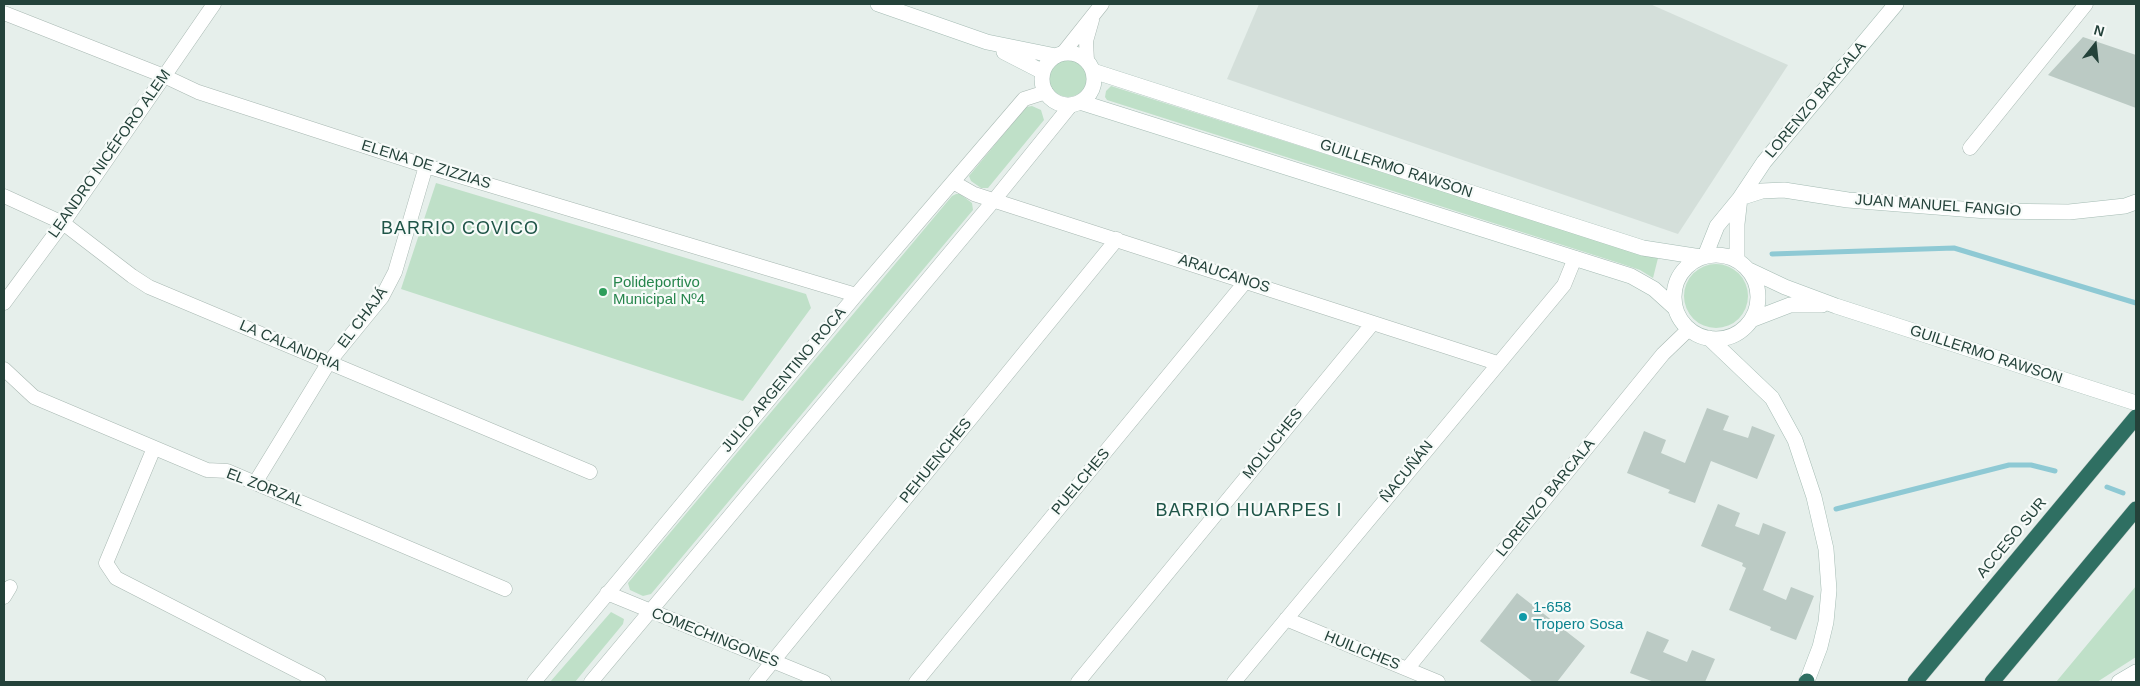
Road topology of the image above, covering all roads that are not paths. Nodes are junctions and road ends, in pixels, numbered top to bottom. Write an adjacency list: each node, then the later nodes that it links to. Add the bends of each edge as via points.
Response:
1 (214, 4): 11 (street, LEANDRO NICÉFORO ALEM)
2 (878, 4): 7 (main road)
3 (1896, 4): 18 (main road, LORENZO BARCALA, via 1764,162)
4 (2086, 4): 14 (street)
5 (1098, 9): 8 (street); 9 (street, via 1086,41)
6 (4, 13): 11 (street, ELENA DE ZIZZIAS)
7 (987, 42): 8 (main road); 10 (main road)
8 (1059, 54): 9 (main road, via 1077,54); 10 (main road, via 1050,60)
9 (1090, 66): 13 (main road, via 1093,85 1090,92); 23 (main road, GUILLERMO RAWSON, via 1643,248)
10 (1043, 72): 12 (main road)
11 (164, 76): 15 (street, ELENA DE ZIZZIAS, via 198,92); 21 (street, LEANDRO NICÉFORO ALEM)
12 (1046, 92): 13 (main road, via 1056,102); 16 (street, JULIO ARGENTINO ROCA, via 1024,99)
13 (1075, 103): 19 (street); 24 (main road, GUILLERMO RAWSON)
14 (1970, 148)
15 (426, 166): 27 (street, ELENA DE ZIZZIAS); 35 (street, EL CHAJÁ, via 395,272 382,297)
16 (953, 182): 19 (street, ARAUCANOS, via 974,194); 27 (street, JULIO ARGENTINO ROCA)
17 (4, 196): 21 (street, LA CALANDRIA)
18 (1740, 198): 20 (main road, JUAN MANUEL FANGIO, via 1762,191 1784,190 1848,200 1987,211 2069,212); 23 (main road, LORENZO BARCALA, via 1717,226); 25 (main road, LORENZO BARCALA, via 1737,224)
19 (995, 199): 22 (street, ARAUCANOS); 46 (street)
20 (2136, 202)
21 (63, 223): 28 (street, LEANDRO NICÉFORO ALEM); 35 (street, LA CALANDRIA, via 149,287)
22 (1117, 239): 26 (street, ARAUCANOS); 48 (street, PEHUENCHES)
23 (1703, 257): 25 (main road, via 1719,254); 30 (main road, via 1680,274 1675,285)
24 (1575, 258): 30 (main road, GUILLERMO RAWSON, via 1641,281 1664,296); 36 (street, ÑACUÑÁN, via 1564,285)
25 (1743, 265): 29 (main road, GUILLERMO RAWSON, via 1785,287); 31 (main road, via 1756,283 1759,296)
26 (1246, 282): 32 (street, ARAUCANOS); 56 (street, PUELCHES)
27 (856, 295): 45 (street, JULIO ARGENTINO ROCA)
28 (4, 304)
29 (1836, 306): 31 (main road, GUILLERMO RAWSON, via 1790,305); 38 (main road, GUILLERMO RAWSON)
30 (1675, 308): 33 (main road)
31 (1752, 320): 34 (main road, via 1731,336)
32 (1372, 323): 36 (street, ARAUCANOS); 57 (street, MOLUCHES)
33 (1689, 329): 34 (main road); 49 (street, LORENZO BARCALA, via 1663,354)
34 (1709, 338): 60 (main road, via 1772,398 1795,440 1814,497 1826,549 1829,590 1820,648)
35 (329, 362): 41 (street, LA CALANDRIA); 42 (street, EL CHAJÁ)
36 (1497, 363): 47 (street, ÑACUÑÁN)
37 (4, 369): 40 (street, EL ZORZAL, via 34,397)
38 (2136, 403)
39 (2136, 417): 61 (highway, ACCESO SUR)
40 (154, 448): 42 (street, EL ZORZAL, via 206,470 227,471); 51 (street, via 106,563 116,578)
41 (590, 472)
42 (255, 483): 44 (street, EL ZORZAL)
43 (2136, 509): 62 (highway)
44 (505, 588)
45 (607, 593): 46 (street, COMECHINGONES); 52 (street, JULIO ARGENTINO ROCA)
46 (650, 612): 48 (street, COMECHINGONES); 53 (street)
47 (1286, 619): 49 (street, HUILICHES); 58 (street, ÑACUÑÁN)
48 (773, 662): 54 (street, PEHUENCHES); 55 (street, COMECHINGONES)
49 (1407, 670): 59 (street, HUILICHES)
50 (2136, 672): 63 (main road)
51 (319, 682)
52 (534, 682)
53 (591, 682)
54 (756, 682)
55 (824, 682)
56 (916, 682)
57 (1078, 682)
58 (1234, 682)
59 (1438, 682)
60 (1806, 682)
61 (1915, 682)
62 (1992, 682)
63 (2119, 682)

